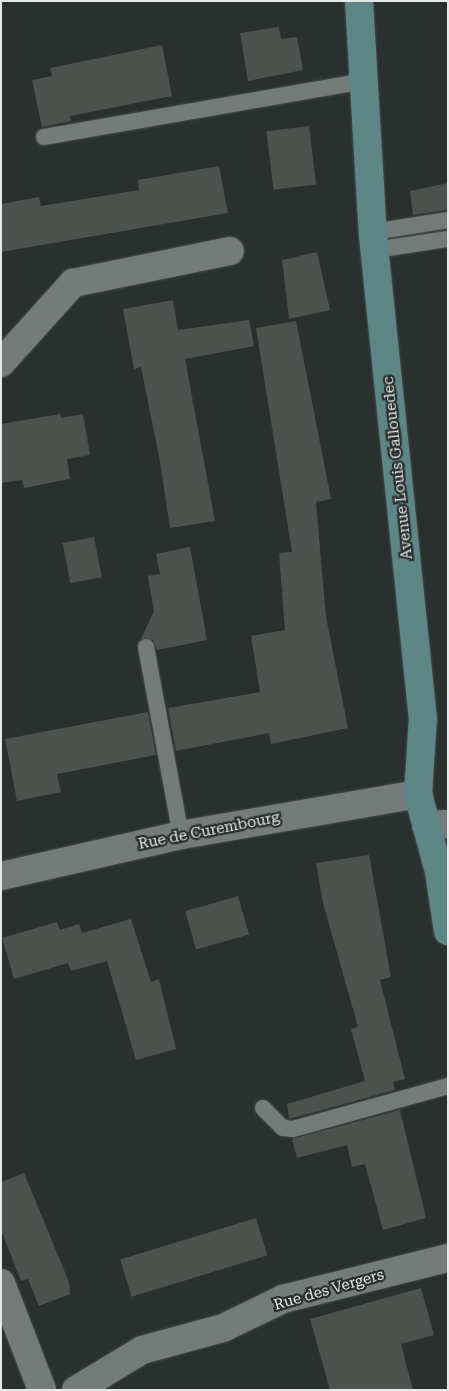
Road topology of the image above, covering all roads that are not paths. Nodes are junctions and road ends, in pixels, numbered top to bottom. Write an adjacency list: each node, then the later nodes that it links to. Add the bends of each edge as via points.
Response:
1 (359, 1): 2 (main road, Avenue Louis Gallouedec)
2 (366, 81): 3 (lane); 6 (main road, Avenue Louis Gallouedec)
3 (44, 137)
4 (448, 220): 6 (lane)
5 (448, 240): 6 (lane)
6 (374, 241): 10 (main road, Avenue Louis Gallouedec, via 423,716)
7 (230, 251): 8 (street, via 72,283)
8 (1, 363)
9 (146, 647): 12 (lane)
10 (418, 794): 11 (main road, Avenue Louis Gallouedec); 12 (street, Rue de Curembourg)
11 (437, 824): 14 (main road, Avenue Louis Gallouedec)
12 (181, 835): 13 (street, Rue de Curembourg)
13 (1, 876)
14 (448, 931)
15 (448, 1086): 16 (lane, via 293,1129 283,1128)
16 (263, 1108)
17 (448, 1258): 20 (street, Rue des Vergers, via 283,1299 223,1328 142,1350)
18 (1, 1284): 19 (street)
19 (42, 1390)
20 (76, 1390)

